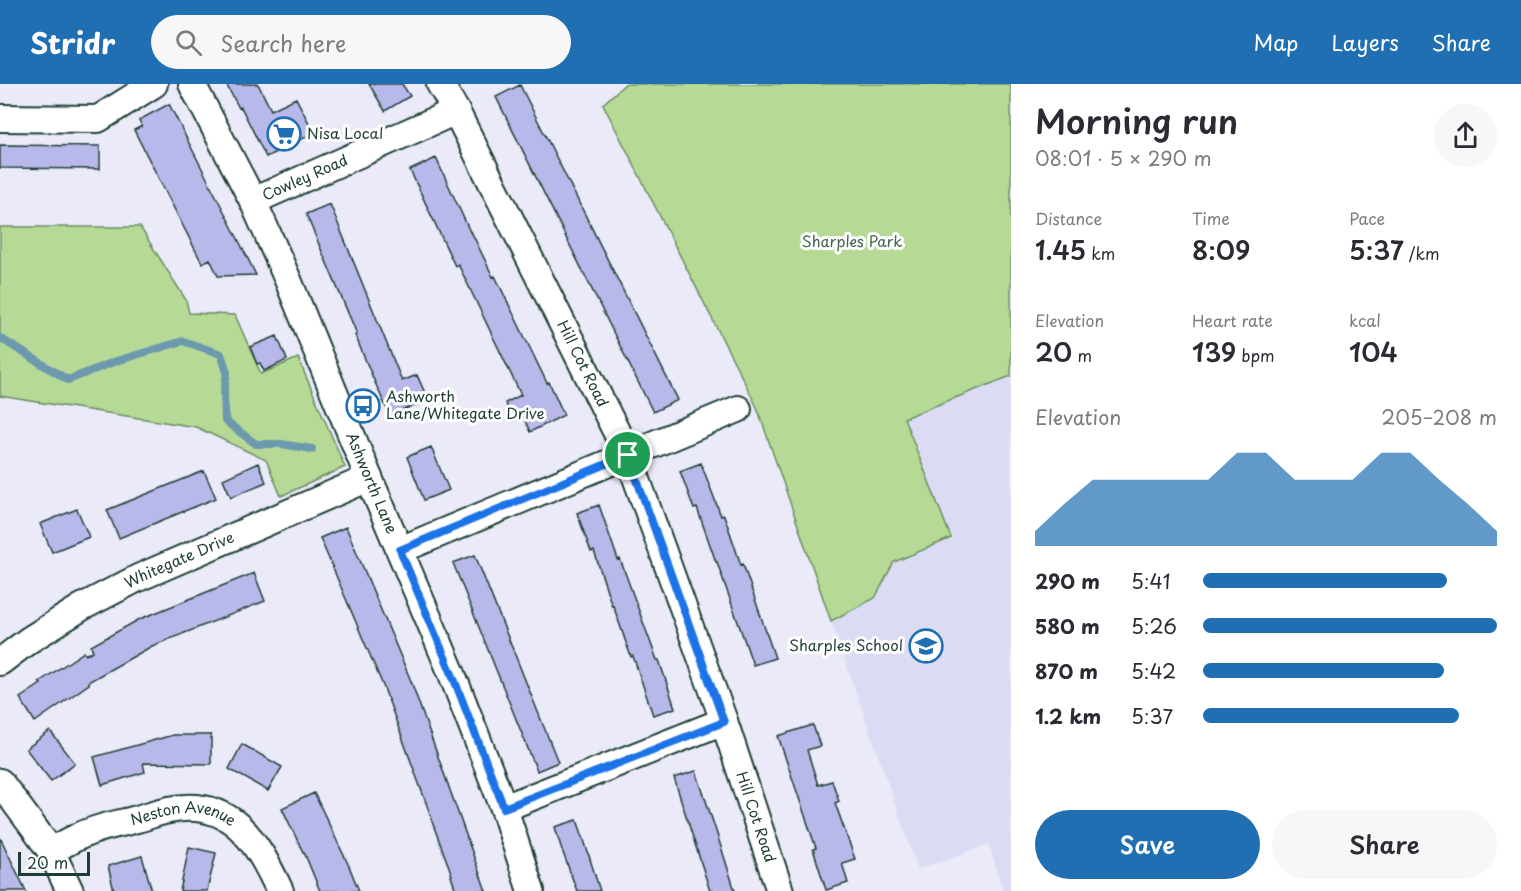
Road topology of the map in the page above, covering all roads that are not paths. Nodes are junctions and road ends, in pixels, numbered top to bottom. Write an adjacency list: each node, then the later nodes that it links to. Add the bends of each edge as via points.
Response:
1 (154, 84): 5 (street, via 98,119)
2 (192, 84): 6 (street, Ashworth Lane)
3 (440, 84): 4 (street, Hill Cot Road)
4 (456, 111): 6 (street, Cowley Road); 8 (street, Hill Cot Road)
5 (0, 118)
6 (253, 201): 9 (street, Ashworth Lane)
7 (738, 409): 8 (street)
8 (628, 455): 10 (street); 12 (street, Hill Cot Road)
9 (369, 478): 10 (street, Ashworth Lane); 11 (street, Whitegate Drive, via 138,578 82,607)
10 (400, 550): 14 (street, Ashworth Lane)
11 (0, 662)
12 (724, 722): 14 (street); 19 (street, Hill Cot Road)
13 (0, 782): 15 (street)
14 (504, 808): 18 (street, Ashworth Lane)
15 (51, 851): 16 (street); 17 (street, Neston Avenue, via 81,835 170,810 196,808 218,813 237,824 253,840)
16 (70, 891)
17 (280, 891)
18 (531, 891)
19 (780, 891)

